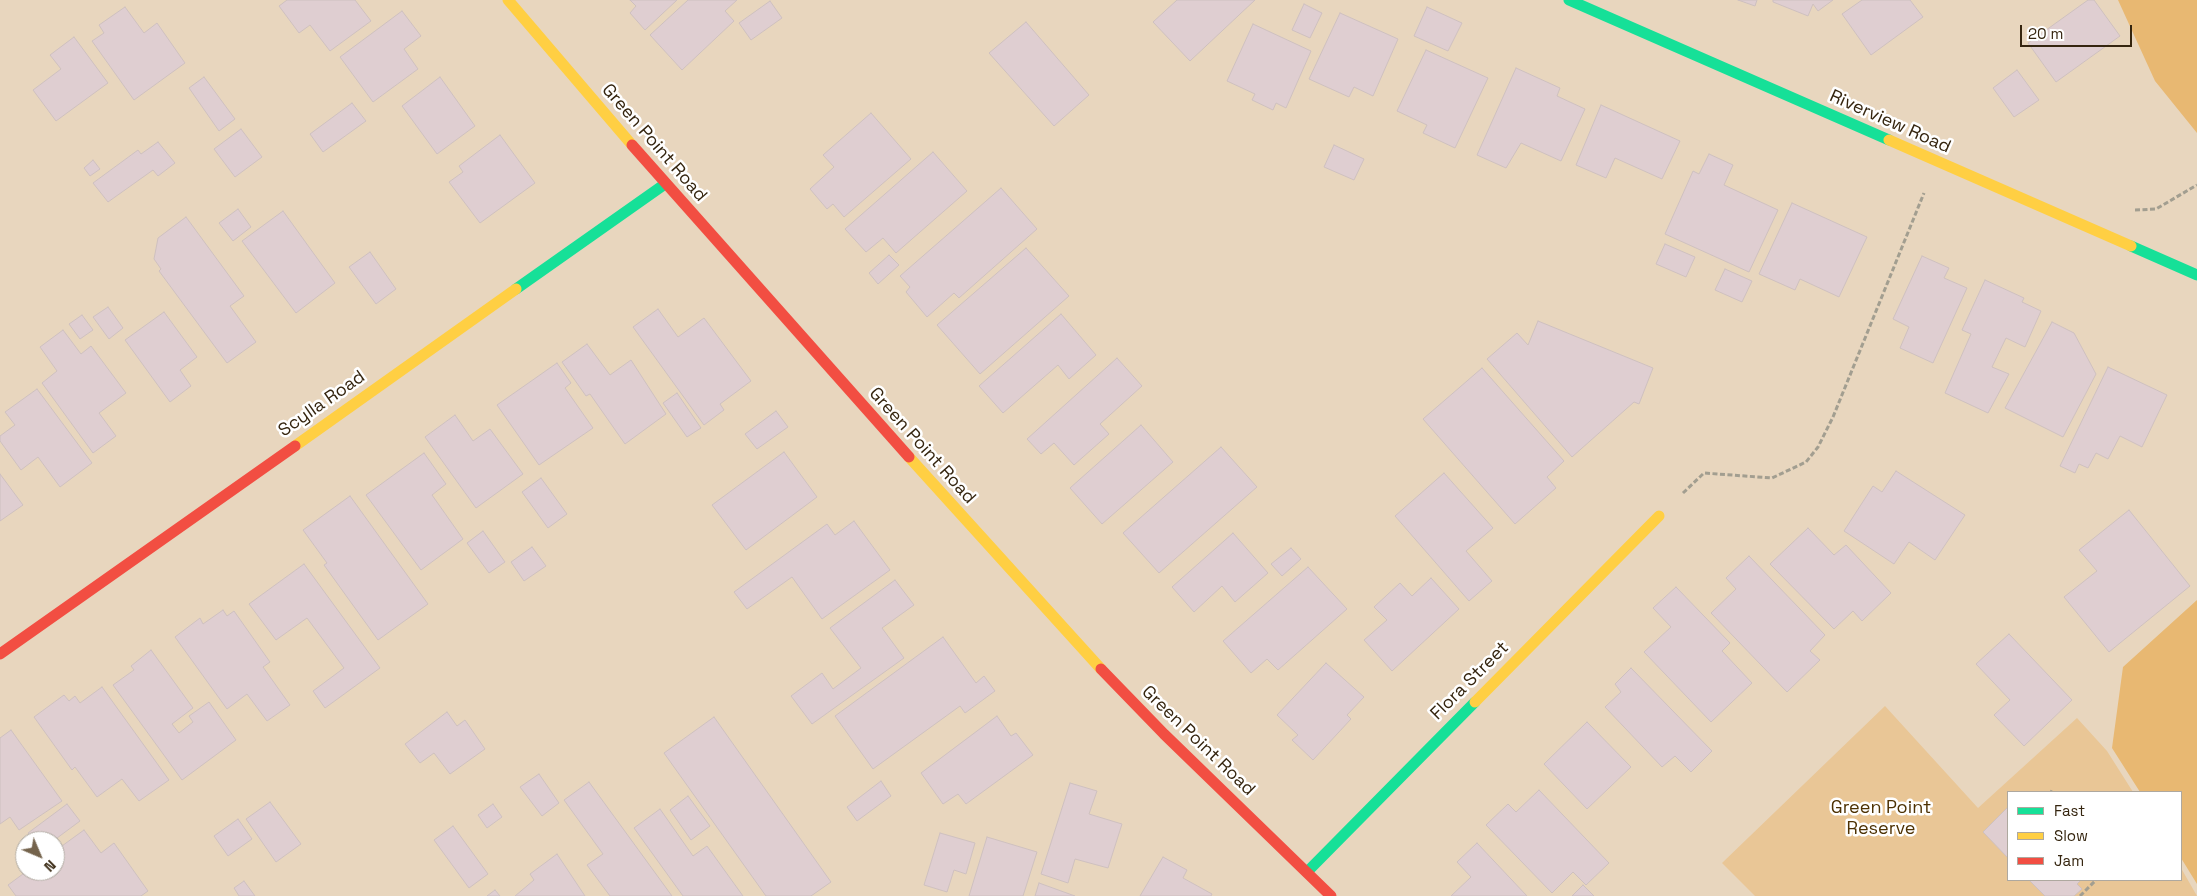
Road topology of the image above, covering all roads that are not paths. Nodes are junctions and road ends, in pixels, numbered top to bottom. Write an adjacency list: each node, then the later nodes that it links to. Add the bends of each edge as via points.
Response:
1 (508, 0): 3 (street, Green Point Road)
2 (1569, 0): 4 (street, Riverview Road)
3 (665, 184): 6 (street, Scylla Road); 7 (street, Green Point Road, via 1081,649)
4 (2197, 275)
5 (1659, 516): 7 (street, Flora Street)
6 (0, 654)
7 (1307, 872): 8 (street, Green Point Road)
8 (1331, 896)

